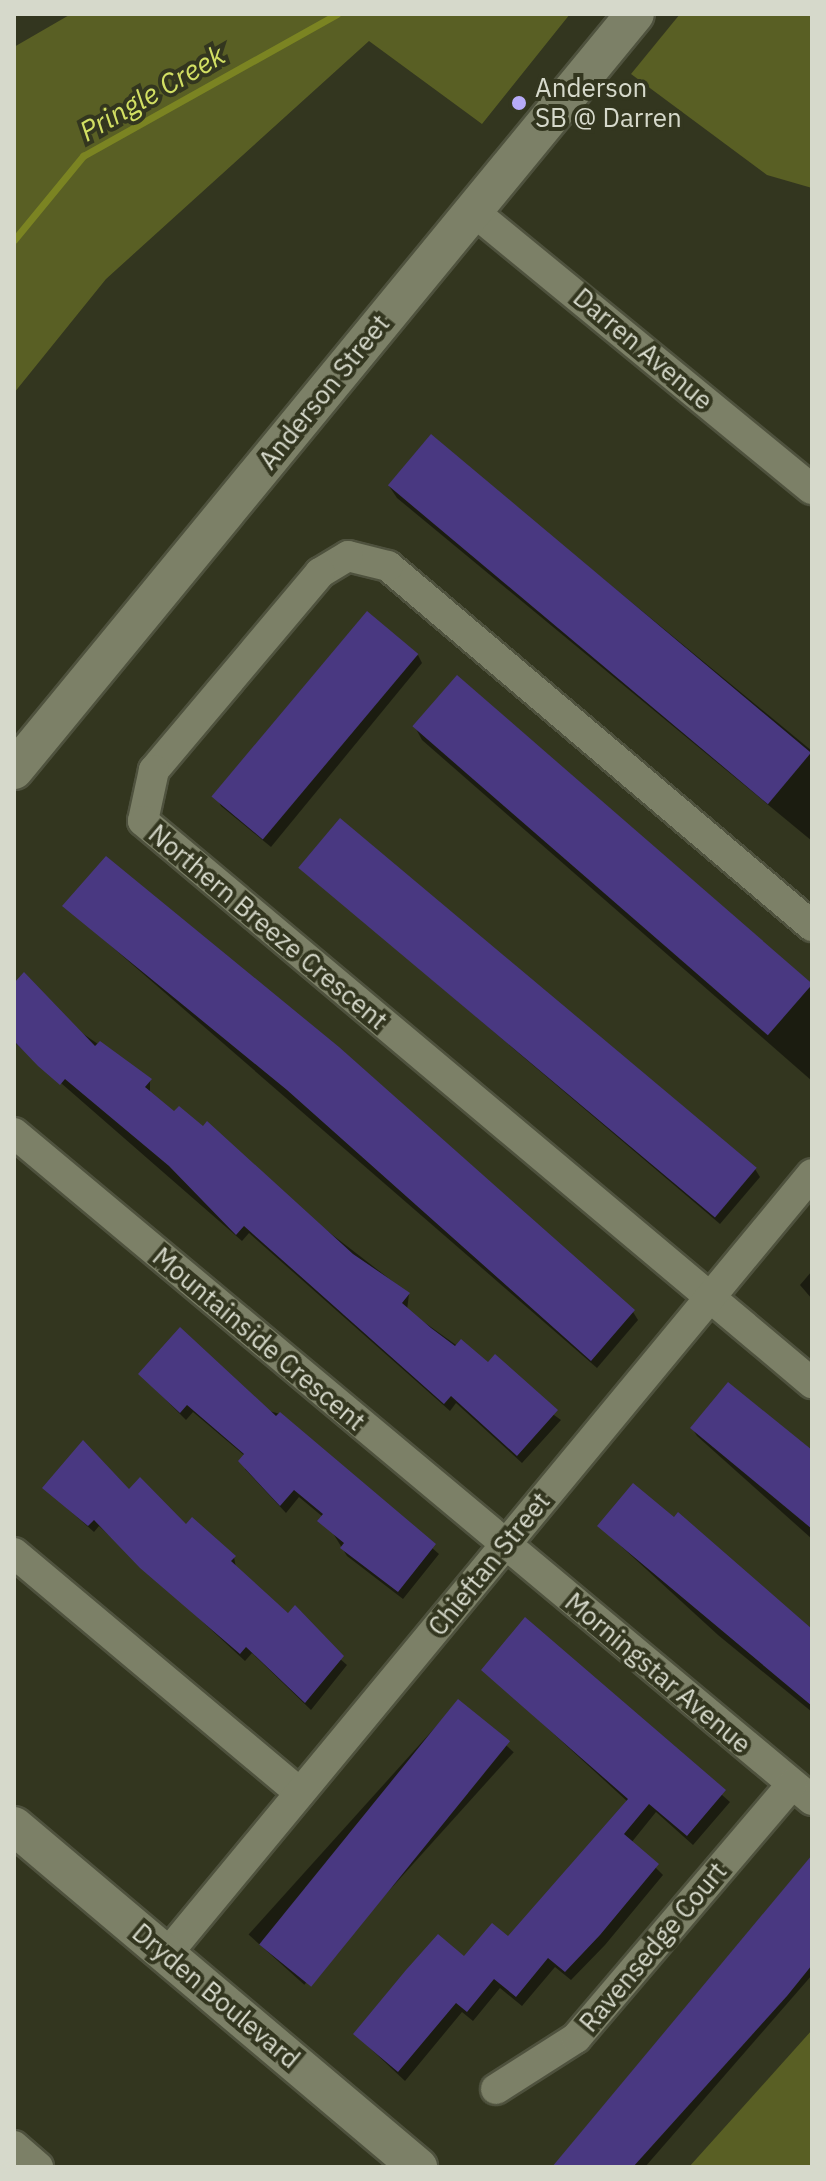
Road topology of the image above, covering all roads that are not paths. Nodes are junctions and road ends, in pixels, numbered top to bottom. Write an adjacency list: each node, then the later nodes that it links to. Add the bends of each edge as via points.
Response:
1 (635, 14): 2 (street, Anderson Street)
2 (473, 211): 3 (street, Darren Avenue); 4 (street, Anderson Street)
3 (812, 489)
4 (14, 770)
5 (812, 926): 8 (street, Northern Breeze Crescent, via 388,566 348,556 320,573 154,770 143,821)
6 (14, 1133): 10 (street, Mountainside Crescent)
7 (812, 1174): 8 (street, Chieftan Street)
8 (707, 1299): 9 (street); 10 (street, Chieftan Street)
9 (812, 1383)
10 (505, 1545): 12 (street, Morningstar Avenue); 13 (street, Chieftan Street)
11 (14, 1553): 13 (street)
12 (802, 1792): 16 (street, Ravensedge Court, via 576,2038)
13 (300, 1793): 15 (street, Chieftan Street)
14 (14, 1826): 15 (street, Dryden Boulevard)
15 (167, 1954): 19 (street, Dryden Boulevard)
16 (496, 2089)
17 (14, 2146): 18 (street)
18 (38, 2167)
19 (418, 2167)

